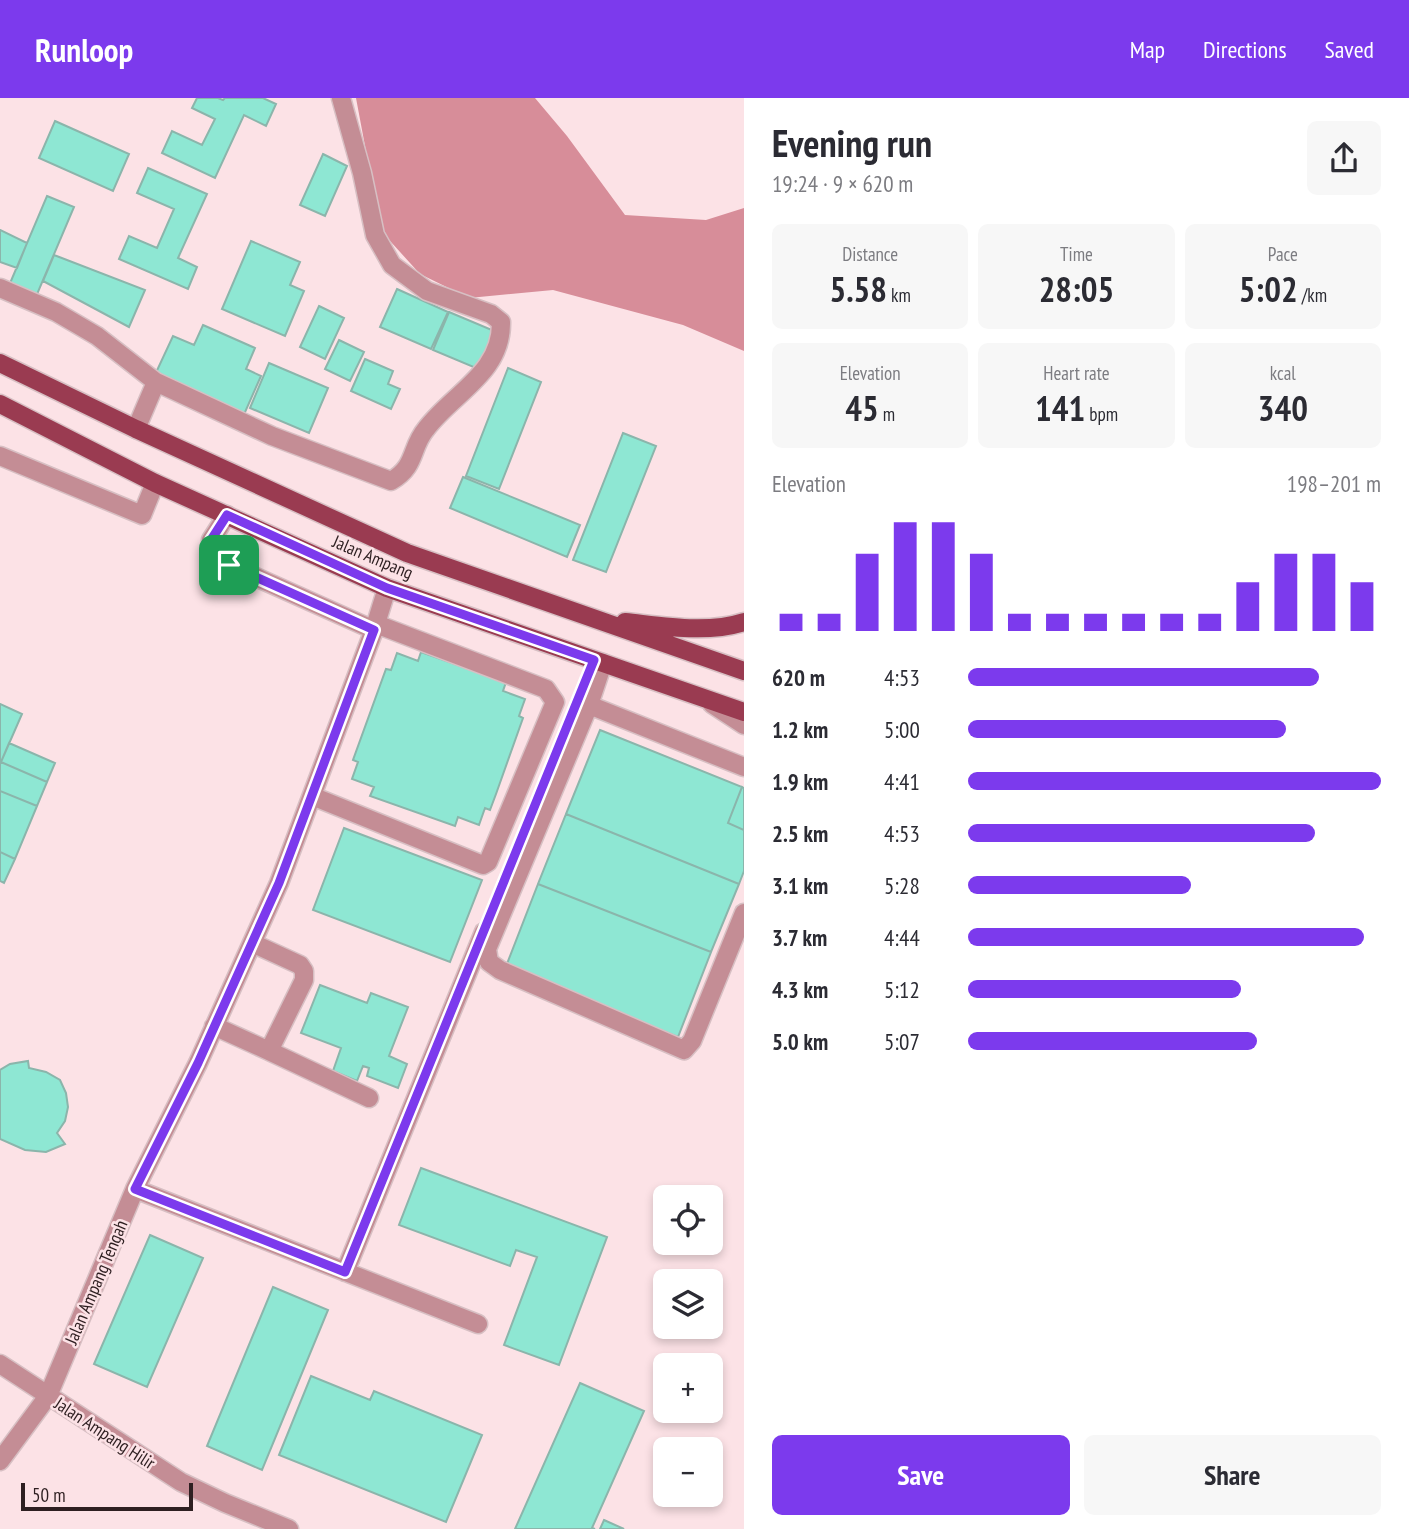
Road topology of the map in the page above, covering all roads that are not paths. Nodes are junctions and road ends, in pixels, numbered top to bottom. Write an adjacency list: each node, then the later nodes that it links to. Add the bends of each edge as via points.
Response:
1 (341, 98): 4 (street, via 375,235 392,265 427,291 491,314 501,322 501,337 487,369 425,430 403,474 391,481 272,436)
2 (0, 288): 4 (street, via 97,336)
3 (0, 363): 6 (main road, Jalan Ampang)
4 (156, 382): 6 (street)
5 (0, 404): 8 (main road, Jalan Ampang)
6 (136, 429): 11 (main road, Jalan Ampang, via 407,553)
7 (0, 456): 8 (street, via 142,515)
8 (155, 482): 9 (main road, Jalan Ampang)
9 (227, 515): 10 (main road, Jalan Ampang); 13 (street, via 211,540 213,554)
10 (387, 588): 13 (street, Jalan Ampang Tengah); 14 (main road, Jalan Ampang)
11 (593, 618): 12 (main road, via 673,627); 15 (main road, Jalan Ampang)
12 (744, 622)
13 (375, 627): 21 (street, Jalan Ampang Tengah); 21 (street, via 546,690 555,702 483,865)
14 (599, 662): 16 (main road, Jalan Ampang); 17 (street); 28 (street)
15 (744, 671)
16 (701, 697): 18 (main road, Jalan Ampang); 19 (street)
17 (589, 705): 20 (street); 22 (street, via 488,949 489,962 684,1050 692,1041)
18 (744, 712)
19 (744, 725)
20 (744, 767)
21 (312, 796): 23 (street, Jalan Ampang Tengah)
22 (744, 913)
23 (252, 943): 24 (street, Jalan Ampang Tengah); 25 (street, via 304,971 304,980)
24 (214, 1026): 25 (street); 27 (street, Jalan Ampang Tengah)
25 (269, 1051): 26 (street)
26 (369, 1098)
27 (135, 1189): 28 (street); 31 (street, Jalan Ampang Tengah)
28 (345, 1272): 29 (street)
29 (478, 1324)
30 (0, 1364): 31 (street, Jalan Ampang Hilir)
31 (48, 1396): 32 (street, Jalan Ampang Tengah); 33 (street, Jalan Ampang Hilir, via 181,1482)
32 (0, 1461)
33 (289, 1529)

